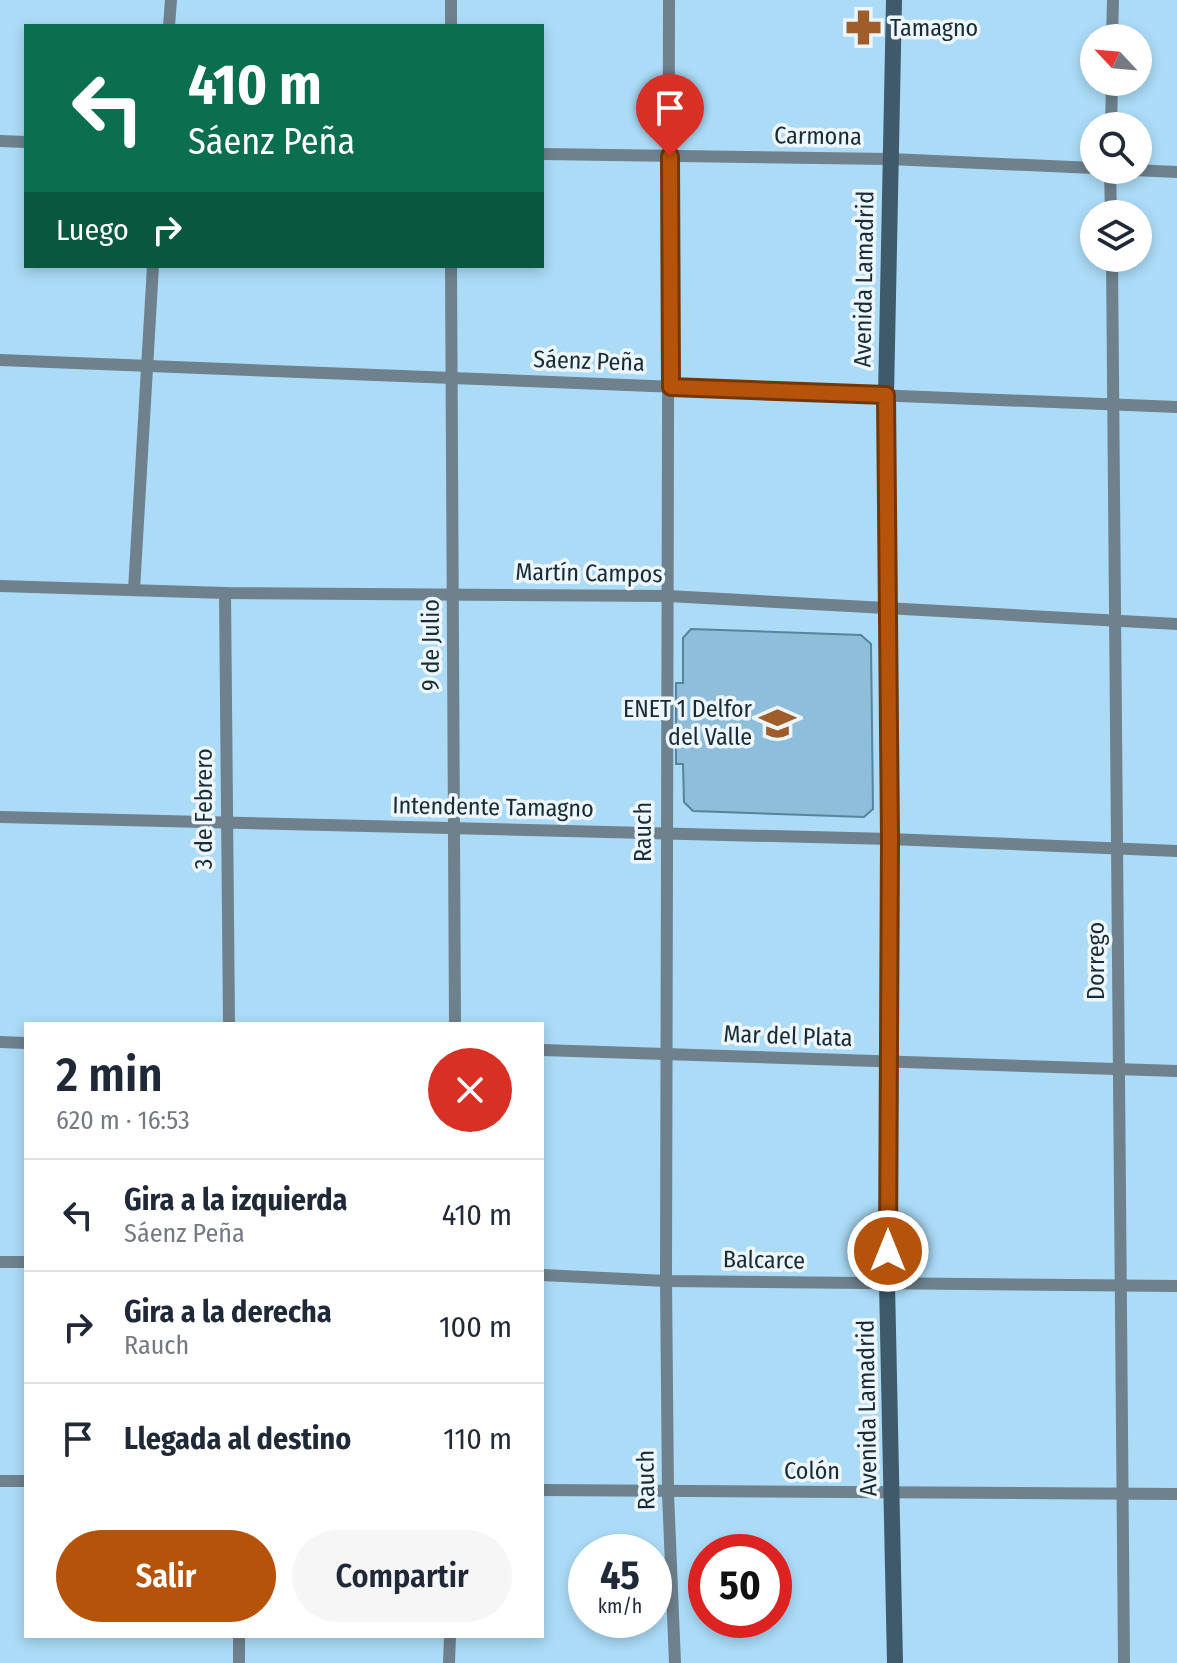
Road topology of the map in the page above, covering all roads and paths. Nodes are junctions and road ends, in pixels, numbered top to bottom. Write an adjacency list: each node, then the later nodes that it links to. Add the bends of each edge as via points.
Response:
1 (171, 0): 6 (street)
2 (451, 0): 7 (street)
3 (669, 0): 12 (street, Rauch)
4 (894, 0): 13 (main road, Avenida Lamadrid)
5 (1113, 0): 8 (street)
6 (169, 24)
7 (451, 24)
8 (1112, 24)
9 (0, 141): 10 (street)
10 (24, 142)
11 (544, 154): 12 (street, Carmona)
12 (670, 156): 13 (street, Carmona); 23 (street, Rauch)
13 (890, 159): 14 (street, Carmona); 24 (main road, Avenida Lamadrid)
14 (1080, 167)
15 (1152, 171): 16 (street)
16 (1177, 172)
17 (153, 268): 21 (street)
18 (451, 268): 22 (street, 9 de Julio)
19 (1112, 272): 25 (street, Dorrego)
20 (0, 360): 21 (street, Sáenz Peña)
21 (146, 365): 22 (street, Sáenz Peña); 28 (street)
22 (452, 378): 23 (street, Sáenz Peña); 30 (street, 9 de Julio)
23 (671, 387): 24 (street, Sáenz Peña); 31 (street, Rauch)
24 (886, 395): 25 (street, Sáenz Peña); 32 (main road, Avenida Lamadrid)
25 (1115, 405): 26 (street, Sáenz Peña); 33 (street, Dorrego)
26 (1177, 407)
27 (0, 586): 28 (street, Martín Campos)
28 (134, 590): 29 (street, Martín Campos)
29 (225, 593): 30 (street, Martín Campos); 36 (street, 3 de Febrero)
30 (452, 593): 31 (street, Martín Campos); 37 (street, 9 de Julio)
31 (668, 596): 32 (street, Martín Campos); 38 (street, Rauch)
32 (887, 610): 33 (street, Martín Campos); 39 (main road, Avenida Lamadrid)
33 (1112, 621): 34 (street, Martín Campos); 40 (street, Dorrego)
34 (1177, 624)
35 (0, 817): 36 (street, Intendente Tamagno)
36 (226, 823): 37 (street, Intendente Tamagno); 42 (street, 3 de Febrero)
37 (454, 828): 38 (street, Intendente Tamagno); 43 (street, 9 de Julio)
38 (665, 833): 39 (street, Intendente Tamagno); 47 (street, Rauch)
39 (890, 839): 40 (street, Intendente Tamagno); 48 (main road, Avenida Lamadrid)
40 (1117, 849): 41 (street, Intendente Tamagno); 49 (street, Dorrego)
41 (1177, 851)
42 (229, 1022)
43 (455, 1022)
44 (0, 1042): 45 (street)
45 (24, 1043)
46 (544, 1050): 47 (street, Mar del Plata)
47 (668, 1054): 48 (street, Mar del Plata); 54 (street, Rauch)
48 (889, 1062): 49 (street, Mar del Plata); 55 (main road, Avenida Lamadrid)
49 (1118, 1068): 50 (street, Mar del Plata); 56 (street, Dorrego)
50 (1177, 1071)
51 (0, 1262): 52 (street)
52 (24, 1262)
53 (544, 1275): 54 (street, Balcarce)
54 (666, 1281): 55 (street, Balcarce); 62 (street, Rauch)
55 (887, 1283): 56 (street, Balcarce); 63 (main road, Avenida Lamadrid)
56 (1120, 1286): 57 (street, Balcarce); 61 (street, Dorrego)
57 (1177, 1286)
58 (0, 1481): 59 (street)
59 (24, 1481)
60 (544, 1490): 62 (street, Colón)
61 (1121, 1492): 63 (street, Colón); 64 (street, Colón); 71 (street, Dorrego)
62 (668, 1493): 63 (street, Colón); 69 (street, Rauch)
63 (893, 1493): 70 (main road, Avenida Lamadrid)
64 (1177, 1494)
65 (239, 1638): 67 (street)
66 (450, 1638): 68 (street)
67 (239, 1663)
68 (449, 1663)
69 (675, 1663)
70 (895, 1663)
71 (1124, 1663)

